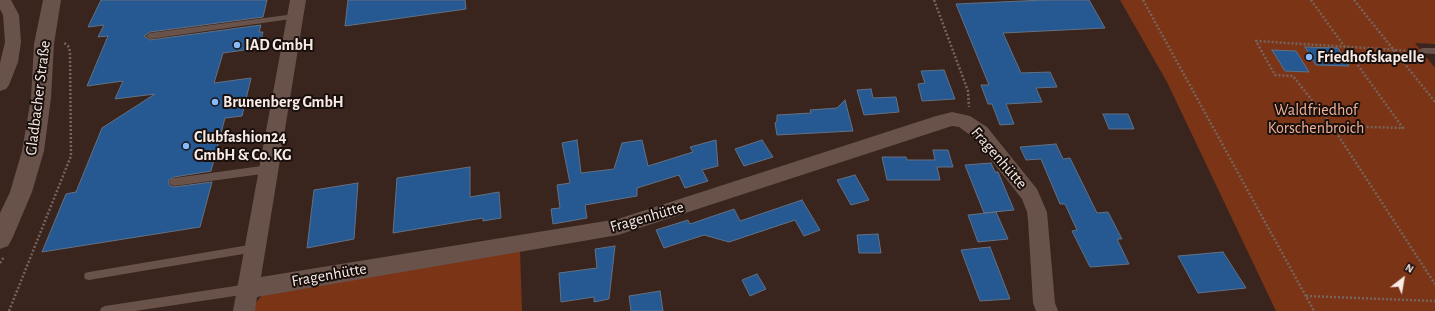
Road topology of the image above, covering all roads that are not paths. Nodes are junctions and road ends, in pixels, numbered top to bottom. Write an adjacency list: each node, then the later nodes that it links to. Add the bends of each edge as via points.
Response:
1 (3, 0): 7 (street, Gladbacher Straße, via 11,15 13,34 12,50)
2 (52, 0): 10 (street, Gladbacher Straße, via 44,44 41,98 33,151 22,192)
3 (296, 8): 4 (lane); 8 (street)
4 (150, 36)
5 (1423, 51): 6 (lane)
6 (1435, 51)
7 (1, 78)
8 (269, 169): 9 (lane); 11 (street)
9 (174, 182)
10 (0, 240)
11 (256, 248): 12 (lane); 13 (street)
12 (90, 276)
13 (248, 289): 14 (street, Fragenhütte, via 618,227 942,121 952,120 964,121 984,136 1026,188 1034,203 1038,220); 15 (lane, Fragenhütte); 16 (street)
14 (1046, 309)
15 (105, 311)
16 (244, 311)

